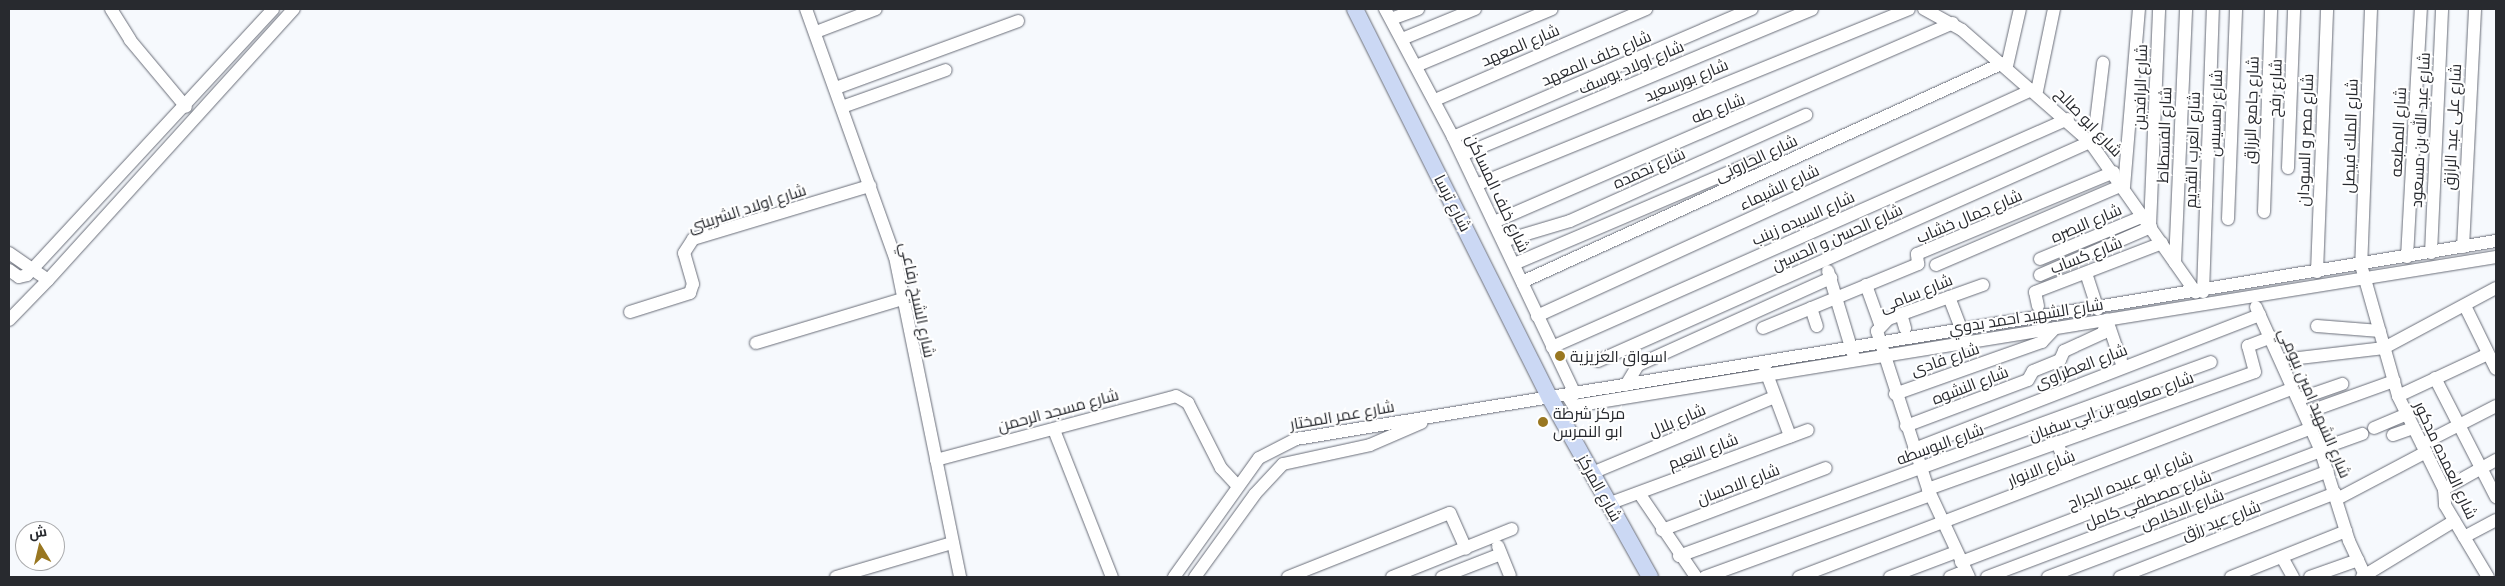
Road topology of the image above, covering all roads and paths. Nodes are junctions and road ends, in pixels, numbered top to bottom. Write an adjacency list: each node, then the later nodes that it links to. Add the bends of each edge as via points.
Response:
1 (111, 9): 43 (street, via 135,47)
2 (273, 9): 32 (street)
3 (294, 9): 35 (street)
4 (806, 9): 33 (street, شارع الشيخ رفاعي)
5 (876, 9): 33 (street)
6 (1355, 9): 134 (main road, شارع ترسا)
7 (1418, 9): 29 (street)
8 (1475, 9): 34 (street)
9 (1552, 9): 38 (street)
10 (1646, 9): 42 (street, شارع المعهد)
11 (1752, 9): 47 (street, شارع خلف المعهد)
12 (1812, 9): 49 (street, شارع اولاد يوسف)
13 (1909, 9): 53 (street, شارع بورسعيد)
14 (1924, 9): 31 (street, شارع ابو صالح)
15 (2020, 9): 37 (street)
16 (2054, 9): 41 (street)
17 (2138, 9): 55 (street)
18 (2160, 9): 59 (street, شارع الرافدين)
19 (2186, 9): 70 (street, شارع الفسطاط)
20 (2213, 9): 86 (street, شارع العرب القديم)
21 (2236, 9): 57 (street, شارع رمسيس)
22 (2271, 9): 56 (street, شارع جامع الرزاق)
23 (2294, 9): 51 (street, شارع رفح)
24 (2327, 9): 76 (street, شارع مصر و السودان)
25 (2371, 9): 72 (street, شارع الملك فيصل)
26 (2421, 9): 66 (street, شارع المطبعه)
27 (2442, 9): 65 (street, شارع عبد الله بن مسعود)
28 (2475, 9): 63 (street, شارع على عبد الرازق)
29 (1388, 14): 34 (street, شارع خلف المساكن)
30 (1018, 21): 40 (street)
31 (1953, 23): 37 (street, شارع ابو صالح); 58 (street, شارع طه)
32 (255, 29): 35 (street); 43 (street)
33 (816, 32): 40 (street, شارع الشيخ رفاعي)
34 (1402, 38): 38 (street, شارع خلف المساكن)
35 (268, 39): 81 (street)
36 (2103, 63): 48 (street)
37 (2005, 64): 41 (street, شارع ابو صالح); 82 (street, شارع الحارونى)
38 (1416, 66): 42 (street, شارع خلف المساكن)
39 (946, 70): 44 (street)
40 (836, 88): 44 (street, شارع الشيخ رفاعي)
41 (2035, 90): 46 (street, شارع ابو صالح); 98 (street, شارع الشيماء)
42 (1435, 100): 47 (street, شارع خلف المساكن)
43 (186, 107): 74 (street)
44 (842, 108): 54 (street, شارع الشيخ رفاعي)
45 (1806, 115): 61 (street, شارع نحمده, via 1570,221)
46 (2068, 119): 48 (street, شارع ابو صالح); 112 (street, شارع السيده زينب)
47 (1453, 137): 49 (street, شارع خلف المساكن)
48 (2091, 144): 52 (street, شارع ابو صالح); 69 (street, شارع الحسن و الحسين)
49 (1462, 155): 53 (street, شارع خلف المساكن)
50 (1753, 162): 71 (street)
51 (2288, 168)
52 (2114, 172): 55 (street, شارع ابو صالح); 83 (street, شارع جمال خشاب, via 1916,254 1918,264)
53 (1476, 185): 58 (street, شارع خلف المساكن)
54 (870, 186): 90 (street, شارع الشيخ رفاعي, via 895,257); 95 (street, شارع اولاد الشربينى, via 693,240 685,249 693,284 690,293)
55 (2124, 186): 59 (street, شارع ابو صالح); 73 (street)
56 (2264, 212)
57 (2228, 219)
58 (1494, 222): 61 (street, شارع خلف المساكن)
59 (2149, 223): 62 (street, شارع ابو صالح); 67 (street, شارع البصره); 78 (street)
60 (2496, 241): 63 (street, شارع الشهيد احمد بدوي)
61 (1503, 242): 71 (street, شارع خلف المساكن)
62 (2162, 243): 70 (street, شارع ابو صالح); 77 (street, شارع كساب)
63 (2463, 247): 65 (street, شارع الشهيد احمد بدوي)
64 (9, 253): 74 (street)
65 (2431, 253): 66 (street, شارع الشهيد احمد بدوي)
66 (2407, 257): 72 (street, شارع الشهيد احمد بدوي)
67 (2040, 259)
68 (2495, 260): 80 (street, شارع الشهيد احمد بدوي)
69 (1824, 261): 79 (street); 120 (street, شارع الحسن و الحسين)
70 (2175, 263): 86 (street, شارع ابو صالح)
71 (1514, 264): 82 (street, شارع خلف المساكن)
72 (2362, 265): 76 (street, شارع الشهيد احمد بدوي); 80 (street, شارع العمده مدكور)
73 (1936, 266)
74 (32, 269): 75 (street, via 22,277); 81 (street)
75 (9, 270)
76 (2317, 272): 86 (street, شارع الشهيد احمد بدوي)
77 (2086, 273): 91 (street, شارع كساب, via 2035,292); 94 (street)
78 (2040, 275)
79 (1831, 278): 87 (street); 128 (street, via 1638,365)
80 (2366, 279): 89 (street, شارع الشهيد احمد بدوي); 108 (street, شارع العمده مدكور)
81 (48, 280): 99 (street)
82 (1522, 282): 98 (street, شارع خلف المساكن)
83 (1866, 285): 87 (street, شارع جمال خشاب); 101 (street)
84 (1982, 285): 88 (street, شارع سامى)
85 (2496, 288): 92 (street)
86 (2199, 293): 94 (street, شارع الشهيد احمد بدوي)
87 (1837, 297): 93 (street, شارع جمال خشاب); 116 (street)
88 (1949, 297): 96 (street, شارع سامى); 106 (street)
89 (2252, 298): 97 (street, شارع الشهيد امين بيومي); 100 (street, شارع الشهيد احمد بدوي)
90 (903, 299): 111 (street); 151 (street, شارع الشيخ رفاعي)
91 (2038, 306)
92 (2465, 306): 113 (street); 115 (street)
93 (1811, 308): 102 (street); 104 (street, شارع جمال خشاب)
94 (2098, 309): 106 (street, شارع الشهيد احمد بدوي)
95 (630, 312)
96 (1901, 314): 101 (street, شارع سامى); 105 (street)
97 (2260, 315): 109 (street, شارع الشهيد امين بيومي); 122 (street, شارع العطراوى)
98 (1538, 316): 112 (street, شارع خلف المساكن)
99 (9, 320)
100 (2108, 322): 107 (street, شارع الشهيد احمد بدوي); 117 (street, شارع النشوه, via 2103,333); 122 (street)
101 (1880, 324): 114 (street, شارع سامى)
102 (1817, 326)
103 (2317, 326): 108 (street)
104 (1763, 328)
105 (1905, 328)
106 (1962, 331): 114 (street, شارع الشهيد احمد بدوي)
107 (2053, 331): 110 (street, شارع الشهيد احمد بدوي); 117 (street); 118 (street, شارع فادى, via 2042,342)
108 (2380, 331): 113 (street, شارع العمده مدكور)
109 (2271, 337): 119 (street, شارع الشهيد امين بيومي); 147 (street, شارع معاويه بن ابي سفيان, via 2248,346 2255,372)
110 (1990, 339): 114 (street, شارع الشهيد احمد بدوي); 118 (street)
111 (756, 343)
112 (1552, 347): 131 (street, شارع خلف المساكن)
113 (2384, 348): 119 (street); 126 (street, شارع العمده مدكور)
114 (1881, 350): 116 (street, شارع الشهيد احمد بدوي); 129 (street)
115 (2488, 354): 124 (street); 125 (street)
116 (1853, 355): 123 (street, شارع الشهيد احمد بدوي)
117 (2061, 355): 140 (street, شارع النشوه, via 2060,360 2033,371 2028,380)
118 (1995, 359): 129 (street, شارع فادى)
119 (2282, 360): 130 (street, شارع الشهيد امين بيومي)
120 (1598, 361)
121 (2211, 362): 154 (street, شارع البوسطه)
122 (2123, 368): 149 (street, شارع العطراوى)
123 (1765, 369): 128 (street, شارع الشهيد احمد بدوي); 131 (street, شارع الشهيد احمد بدوي, via 1574,406); 133 (street)
124 (2496, 369)
125 (2435, 378): 132 (street); 139 (street)
126 (2394, 381): 132 (street, شارع العمده مدكور); 136 (street)
127 (2342, 384): 130 (street, شارع الانوار)
128 (1626, 385): 131 (street, شارع الشهيد احمد بدوي)
129 (1895, 394): 140 (street)
130 (2296, 394): 136 (street, شارع الشهيد امين بيومي); 158 (street, شارع الانوار)
131 (1571, 395): 134 (street, شارع الشهيد احمد بدوي)
132 (2398, 396): 137 (street, شارع العمده مدكور)
133 (1775, 397): 146 (street); 157 (street, شارع بلال)
134 (1550, 398): 138 (street, شارع عمر المختار); 157 (main road, شارع المركز)
135 (2496, 406): 139 (street, شارع عيد رزق)
136 (2305, 414): 141 (street, شارع الشهيد امين بيومي)
137 (2407, 414): 142 (street, شارع العمده مدكور); 150 (street, شارع مصطفي كامل)
138 (1430, 417): 159 (street, شارع عمر المختار, via 1285,442 1260,458); 187 (street, via 1370,444 1283,464 1255,494)
139 (2459, 423): 148 (street, شارع عيد رزق); 155 (street)
140 (1906, 426): 149 (street)
141 (2311, 428): 150 (street, شارع الشهيد امين بيومي); 179 (street, شارع ابو عبيده الجراح)
142 (2413, 428): 145 (street); 148 (street, شارع العمده مدكور)
143 (1054, 430): 151 (street, شارع مسجد الرحمن); 159 (street, شارع مسجد الرحمن, via 1168,396 1188,403 1220,468); 185 (street)
144 (1808, 430): 146 (street, شارع النعيم)
145 (2394, 435)
146 (1790, 436): 162 (street, شارع النعيم)
147 (2057, 442): 158 (street); 161 (street, شارع معاويه بن ابي سفيان)
148 (2424, 448): 160 (street, شارع العمده مدكور); 163 (street, شارع عيد رزق)
149 (1914, 449): 154 (street)
150 (2320, 450): 156 (street, شارع الشهيد امين بيومي); 197 (street, شارع مصطفي كامل)
151 (936, 460): 174 (street, شارع الشيخ رفاعي)
152 (2496, 460): 155 (street)
153 (1826, 468): 170 (street, شارع الاحسان)
154 (1920, 468): 161 (street); 177 (street, شارع البوسطه)
155 (2480, 468): 160 (street); 164 (street)
156 (2328, 471): 163 (street, شارع الشهيد امين بيومي); 198 (street, شارع الاخلاص)
157 (1592, 473): 165 (main road, شارع المركز)
158 (2069, 474): 168 (street, شارع الانوار)
159 (1237, 485): 186 (street, شارع عمر المختار)
160 (2444, 489): 167 (street, شارع العمده مدكور, via 2444,503)
161 (1929, 492): 168 (street); 193 (street, شارع معاويه بن ابي سفيان)
162 (1639, 493): 165 (street, شارع النعيم); 170 (street)
163 (2336, 496): 171 (street, شارع الشهيد امين بيومي); 199 (street, شارع عيد رزق)
164 (2496, 497)
165 (1608, 504): 191 (main road, شارع المركز)
166 (2496, 520): 173 (street)
167 (2454, 521): 173 (street, شارع العمده مدكور); 203 (street)
168 (1942, 524): 179 (street); 194 (street, شارع الانوار)
169 (1512, 530): 172 (street)
170 (1662, 530): 177 (street)
171 (2346, 531): 178 (street, شارع الشهيد امين بيومي); 180 (street)
172 (1495, 536): 175 (street); 176 (street)
173 (2464, 537): 181 (street, شارع العمده مدكور)
174 (952, 543): 183 (street); 184 (street, شارع الشيخ رفاعي)
175 (1466, 549): 188 (street, via 1450,513); 189 (street)
176 (1502, 554): 182 (street); 190 (street)
177 (1679, 556): 192 (street)
178 (2358, 560): 202 (street); 203 (street, شارع الشهيد امين بيومي)
179 (1963, 566): 195 (street, شارع ابو عبيده الجراح); 196 (street)
180 (2287, 567): 200 (street); 201 (street)
181 (2486, 574): 204 (street)
182 (1510, 576)
183 (836, 577)
184 (960, 577)
185 (1112, 577)
186 (1174, 577)
187 (1195, 577)
188 (1288, 577)
189 (1392, 577)
190 (1442, 577)
191 (1650, 577)
192 (1696, 577)
193 (1705, 577)
194 (1799, 577)
195 (1890, 577)
196 (1950, 577)
197 (1987, 577)
198 (2048, 577)
199 (2120, 577)
200 (2231, 577)
201 (2257, 577)
202 (2310, 577)
203 (2365, 577)
204 (2472, 577)

